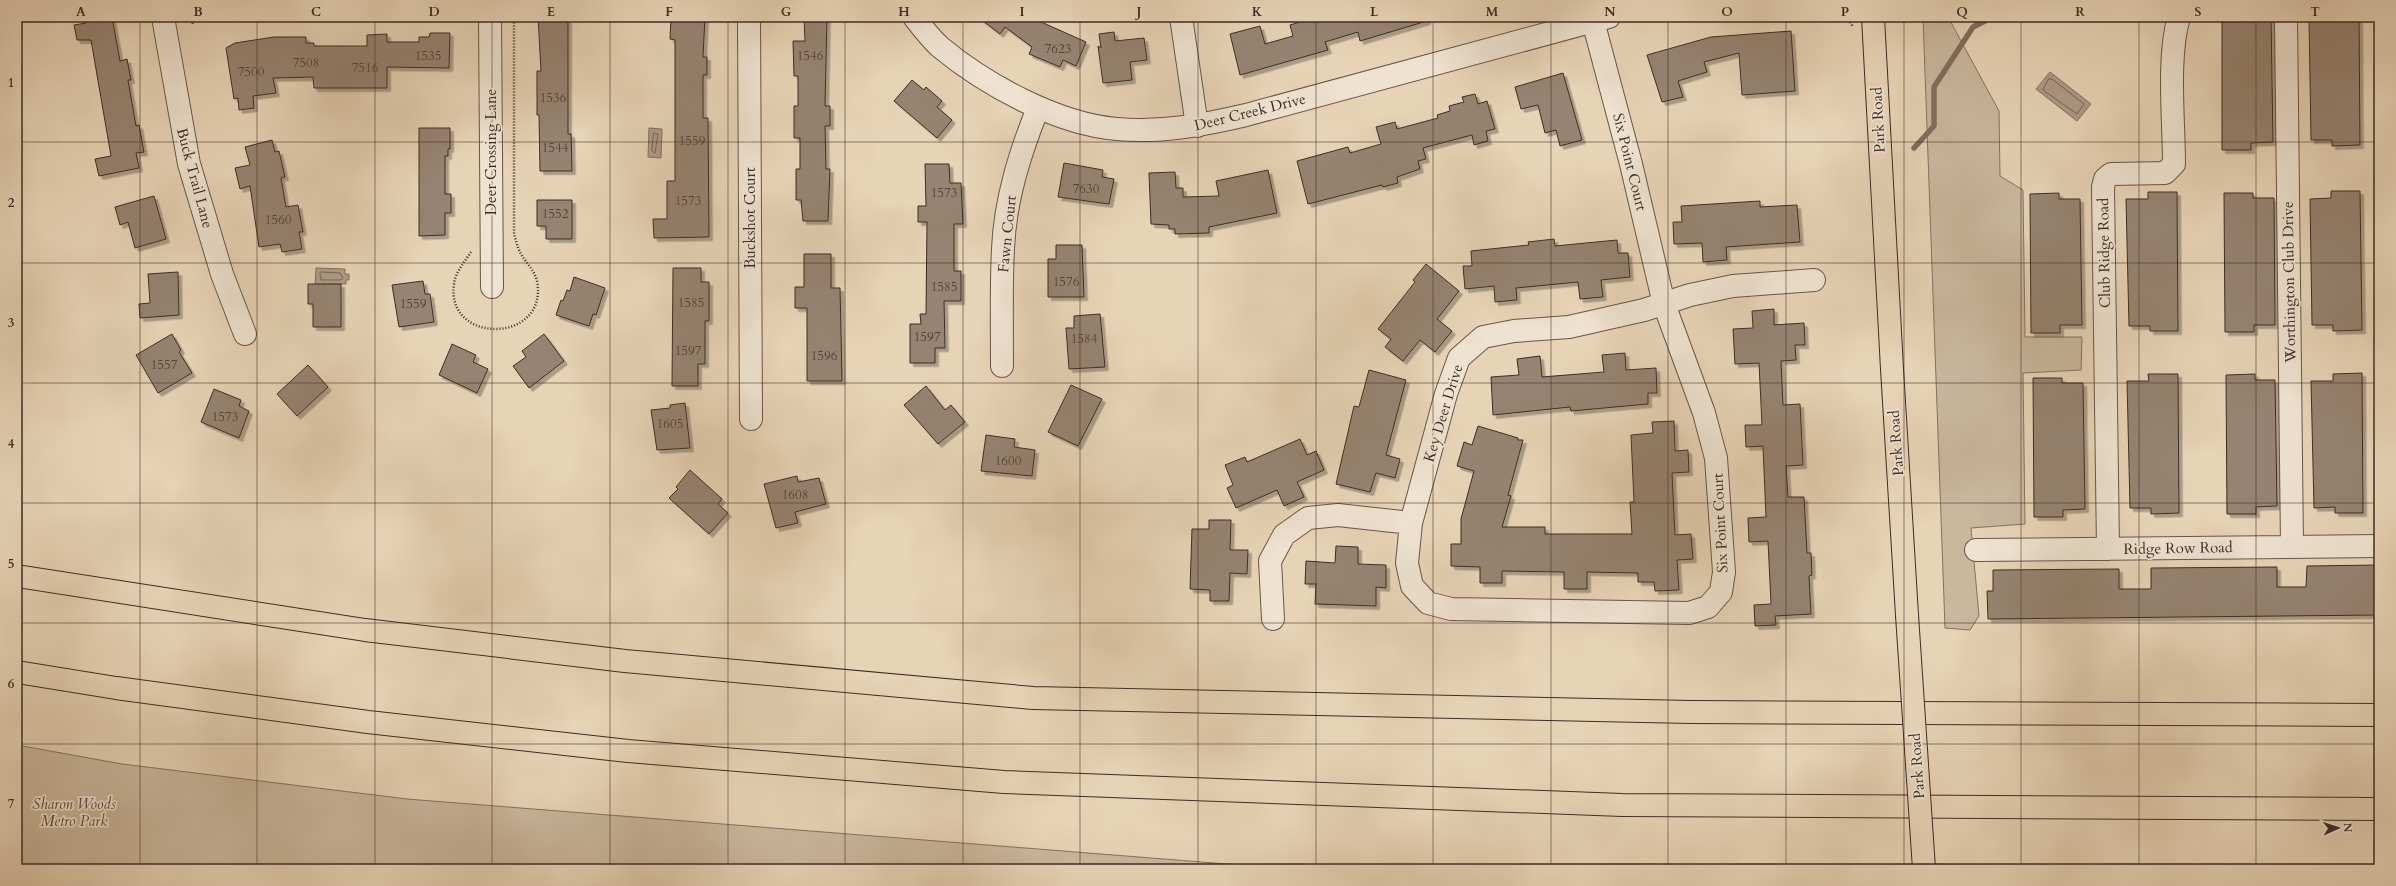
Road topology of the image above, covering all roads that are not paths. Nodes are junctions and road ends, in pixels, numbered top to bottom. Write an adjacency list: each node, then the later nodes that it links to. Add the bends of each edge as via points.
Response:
1 (163, 17): 15 (street, Buck Trail Lane, via 189,164 222,274)
2 (490, 17): 13 (street, Deer Crossing Lane)
3 (749, 17): 17 (street, Buckshot Court)
4 (914, 17): 10 (street, Deer Creek Drive, via 940,46 983,77)
5 (1181, 17): 11 (street)
6 (1873, 17): 29 (main road, Park Road, bridge, via 1892,369)
7 (2179, 17): 21 (street, Club Ridge Road, via 2173,52 2174,164 2166,173 2111,174 2105,179 2103,186)
8 (2286, 17): 20 (street, Worthington Club Drive)
9 (1601, 19): 11 (street, Deer Creek Drive); 14 (street, Six Point Court, via 1631,164)
10 (1038, 108): 11 (street, Deer Creek Drive, via 1073,120 1116,129); 16 (street, Fawn Court, via 1022,148 1010,194 1003,249)
11 (1197, 126)
12 (1814, 280): 14 (street, via 1733,286 1690,295)
13 (492, 287)
14 (1664, 304): 18 (street, Key Deer Drive, via 1569,327 1514,331 1483,337 1459,358 1446,394); 24 (street, Six Point Court, via 1704,413 1716,458 1724,572 1721,592 1708,607 1689,613 1451,609)
15 (245, 334)
16 (1002, 366)
17 (751, 419)
18 (1411, 523): 24 (street, Key Deer Drive, via 1407,564 1412,586); 25 (street, via 1338,515 1308,518 1284,535 1270,561)
19 (2379, 546): 20 (street, Ridge Row Road)
20 (2292, 547): 21 (street, Ridge Row Road)
21 (2108, 549): 22 (street, Ridge Row Road)
22 (1976, 550)
23 (17, 576): 27 (main road, via 397,634 625,661 1033,698 1691,712)
24 (1428, 603)
25 (1273, 619)
26 (17, 672): 28 (main road, via 376,723 628,751 1004,782 1622,805)
27 (2379, 715)
28 (2379, 809)
29 (1924, 869)

